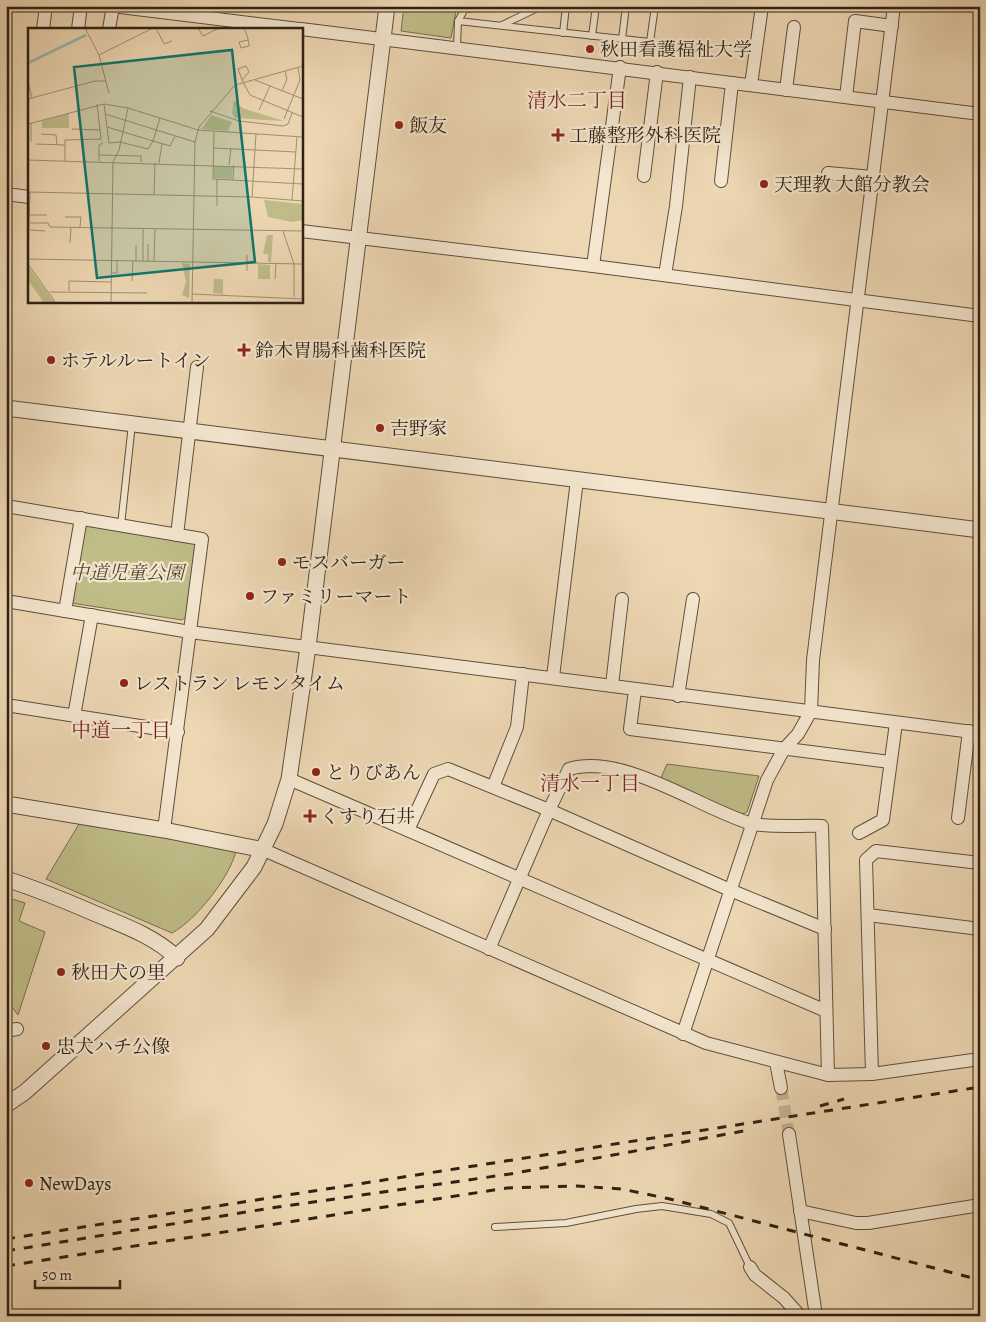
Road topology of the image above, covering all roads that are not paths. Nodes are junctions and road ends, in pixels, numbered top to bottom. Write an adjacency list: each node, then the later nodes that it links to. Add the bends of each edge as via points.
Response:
1 (46, 6): 18 (street)
2 (81, 6): 19 (street)
3 (112, 6): 20 (street); 21 (street)
4 (387, 6): 25 (street)
5 (477, 6): 13 (lane)
6 (542, 6): 15 (lane)
7 (566, 6): 23 (lane)
8 (596, 6): 24 (lane)
9 (626, 6): 26 (lane)
10 (655, 6): 26 (lane, via 650,42)
11 (762, 6): 32 (street)
12 (894, 6): 16 (street)
13 (465, 7): 14 (lane)
14 (458, 21): 15 (lane); 27 (lane)
15 (501, 26): 23 (lane)
16 (892, 26): 34 (street, via 855,22); 35 (street)
17 (794, 27): 33 (street)
18 (43, 28)
19 (78, 28)
20 (109, 28)
21 (292, 28)
22 (302, 29): 25 (street)
23 (563, 33): 24 (lane)
24 (592, 36): 26 (lane)
25 (383, 39): 27 (street); 44 (street)
26 (622, 39)
27 (456, 48): 28 (street)
28 (620, 67): 29 (street); 45 (street)
29 (657, 72): 30 (street); 38 (street)
30 (690, 77): 31 (street); 46 (street)
31 (732, 83): 32 (street); 40 (street)
32 (751, 85): 33 (street)
33 (786, 90): 34 (street)
34 (846, 97): 35 (street)
35 (882, 102): 36 (street); 39 (street)
36 (980, 114)
37 (828, 173): 39 (street)
38 (644, 176)
39 (873, 177): 47 (street)
40 (721, 180)
41 (6, 194): 42 (street)
42 (28, 197)
43 (302, 231): 44 (street)
44 (360, 238): 45 (street); 53 (street)
45 (593, 266): 46 (street)
46 (665, 275): 47 (street)
47 (858, 300): 48 (street); 56 (street)
48 (980, 316)
49 (197, 367): 52 (street)
50 (6, 408): 51 (street)
51 (132, 423): 52 (street); 58 (lane)
52 (190, 431): 53 (street); 60 (street)
53 (334, 449): 54 (street); 67 (street)
54 (577, 480): 56 (street); 69 (street)
55 (6, 506): 57 (street)
56 (832, 510): 59 (street); 74 (street, via 813,660)
57 (81, 518): 58 (street); 64 (street)
58 (121, 525): 60 (street)
59 (980, 530)
60 (178, 535): 66 (street, via 202,538)
61 (622, 599): 70 (street)
62 (693, 599): 72 (street)
63 (6, 601): 64 (street)
64 (65, 611): 65 (street)
65 (92, 616): 66 (street); 75 (street)
66 (190, 632): 67 (street); 77 (street)
67 (308, 647): 68 (street); 81 (street)
68 (523, 674): 69 (street); 82 (street, via 517,727)
69 (553, 677): 70 (street)
70 (612, 685): 71 (street)
71 (635, 690): 72 (street); 79 (street, via 630,729)
72 (678, 696): 74 (street)
73 (6, 705): 75 (street)
74 (811, 710): 76 (street); 79 (street, via 798,734)
75 (74, 716): 77 (street)
76 (896, 723): 78 (street); 80 (street)
77 (178, 732): 87 (street)
78 (974, 732): 85 (street)
79 (784, 749): 80 (street); 86 (street, via 766,780)
80 (890, 762): 89 (street, via 883,820)
81 (289, 779): 88 (street); 90 (street)
82 (493, 787): 84 (street); 88 (street, via 448,769 434,774)
83 (6, 804): 87 (street)
84 (549, 810): 86 (street, via 568,769 583,765 616,767); 93 (street); 94 (street)
85 (958, 818)
86 (751, 824): 94 (street); 96 (street, via 822,826)
87 (164, 830): 90 (street)
88 (408, 830): 93 (street)
89 (860, 833)
90 (264, 850): 98 (street); 99 (street, via 226,907 208,929)
91 (980, 863): 95 (street, via 876,851 866,860)
92 (6, 879): 99 (street, via 146,936 164,946)
93 (518, 880): 98 (street); 100 (street)
94 (730, 890): 96 (street); 100 (street)
95 (868, 915): 97 (street); 105 (street)
96 (825, 929): 101 (street)
97 (980, 930)
98 (489, 949): 102 (street)
99 (176, 958): 108 (street, via 25,1092)
100 (707, 961): 101 (street); 102 (street)
101 (826, 1012): 106 (street)
102 (683, 1034): 104 (street)
103 (980, 1059): 105 (street)
104 (776, 1062): 106 (street); 107 (street)
105 (872, 1074): 106 (street)
106 (828, 1075)
107 (781, 1088)
108 (6, 1105)
109 (788, 1134): 111 (street)
110 (980, 1205): 111 (street, via 868,1223)
111 (800, 1210): 115 (street)
112 (495, 1227): 113 (lane, via 566,1223 662,1206 711,1214 729,1223)
113 (750, 1267): 114 (street)
114 (800, 1316)
115 (816, 1316)

